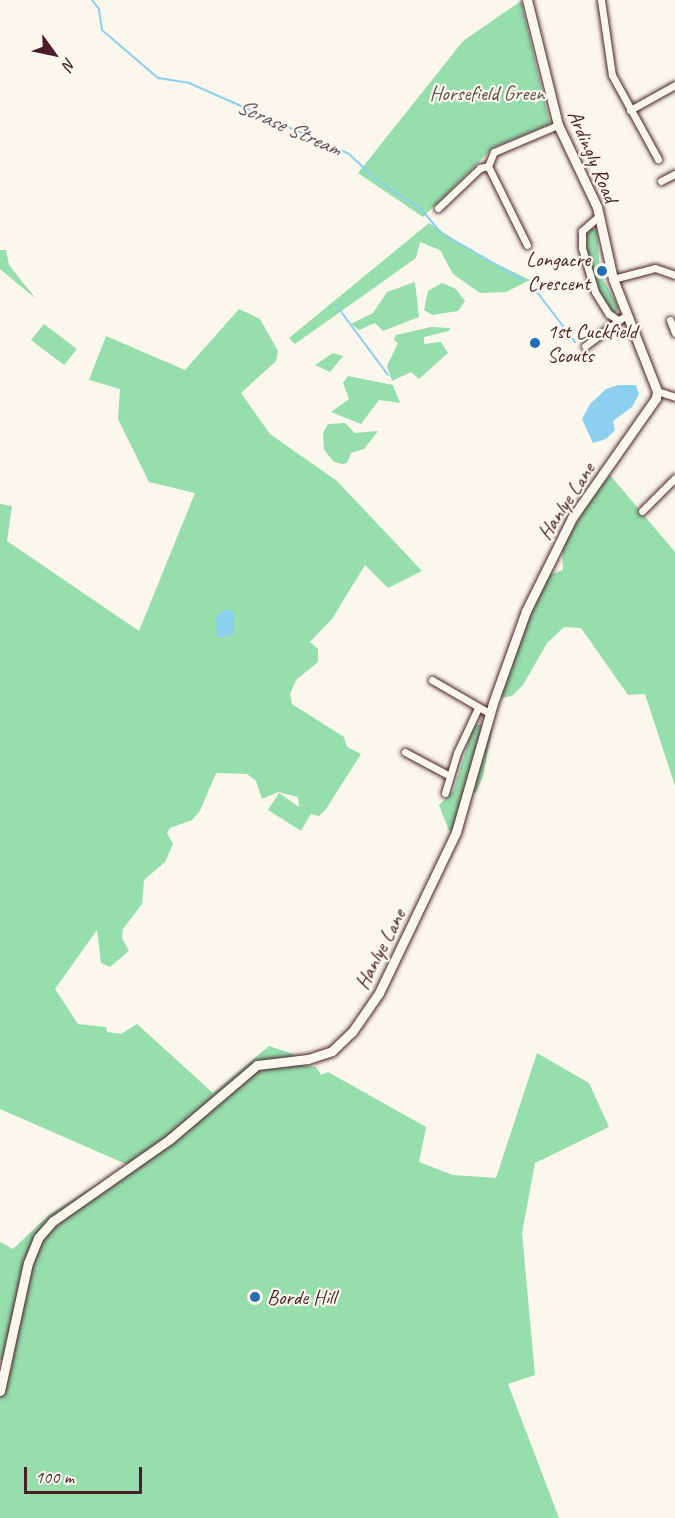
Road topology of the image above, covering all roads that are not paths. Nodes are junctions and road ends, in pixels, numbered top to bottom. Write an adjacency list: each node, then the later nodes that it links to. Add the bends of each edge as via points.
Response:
1 (527, 0): 5 (street, Ardingly Road)
2 (601, 0): 4 (street, via 612,75)
3 (675, 85): 4 (street)
4 (630, 110): 6 (street)
5 (558, 125): 7 (street, via 494,152); 11 (street, Ardingly Road, via 588,184)
6 (658, 159)
7 (488, 166): 10 (street, via 480,168); 12 (street)
8 (675, 174): 9 (street)
9 (661, 181)
10 (438, 208)
11 (599, 216): 14 (street, Ardingly Road); 15 (street, via 582,231 582,248 595,292 609,314)
12 (527, 245)
13 (675, 275): 14 (street, via 655,268)
14 (613, 279): 15 (street, Ardingly Road)
15 (622, 318): 18 (street); 19 (street, Ardingly Road)
16 (670, 320): 17 (street)
17 (675, 333)
18 (585, 346)
19 (657, 391): 20 (street); 25 (street, Hanlye Lane, via 648,414 589,492 560,539 526,611)
20 (675, 397)
21 (675, 478): 22 (street)
22 (642, 512)
23 (432, 680): 24 (street)
24 (478, 708): 25 (street); 27 (street)
25 (490, 714): 29 (street, Hanlye Lane, via 456,832 393,967 362,1017 340,1045 322,1056 257,1065 170,1139 53,1221 39,1238 28,1263)
26 (405, 752): 27 (street)
27 (450, 776): 28 (street)
28 (445, 793)
29 (0, 1391)

